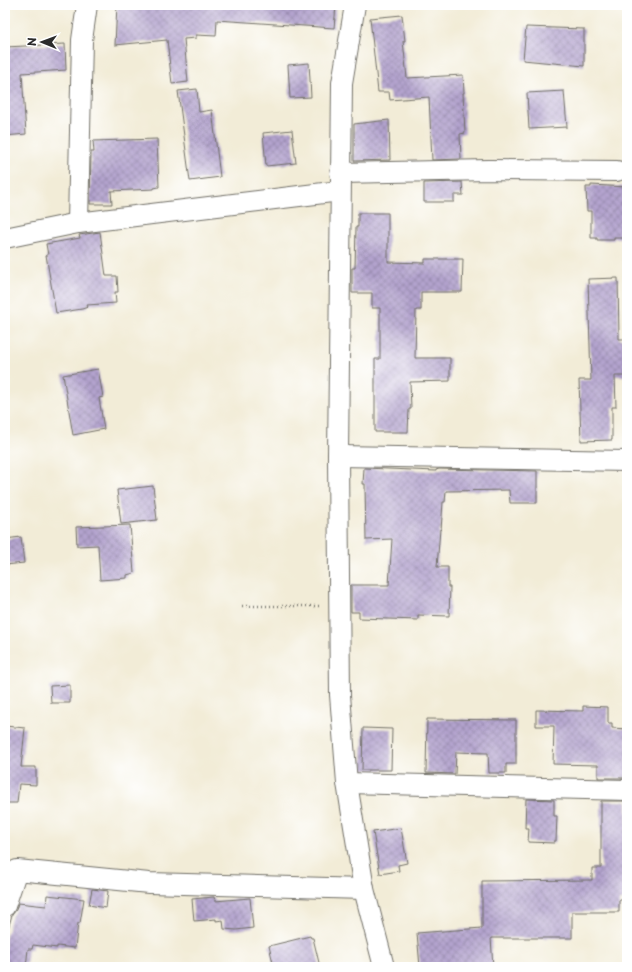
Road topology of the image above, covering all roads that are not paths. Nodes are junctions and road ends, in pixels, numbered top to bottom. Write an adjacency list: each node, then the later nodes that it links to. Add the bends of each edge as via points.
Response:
1 (87, 5): 5 (street, via 82,40)
2 (355, 5): 4 (street, via 342,83)
3 (617, 171): 4 (street, via 489,170)
4 (340, 182): 5 (street); 7 (street)
5 (78, 223): 6 (street)
6 (5, 238)
7 (338, 456): 8 (street); 9 (street, via 340,695)
8 (627, 460)
9 (347, 783): 10 (street); 11 (street)
10 (627, 790)
11 (364, 889): 12 (street, via 149,883 17,870); 13 (street)
12 (5, 906)
13 (384, 967)

